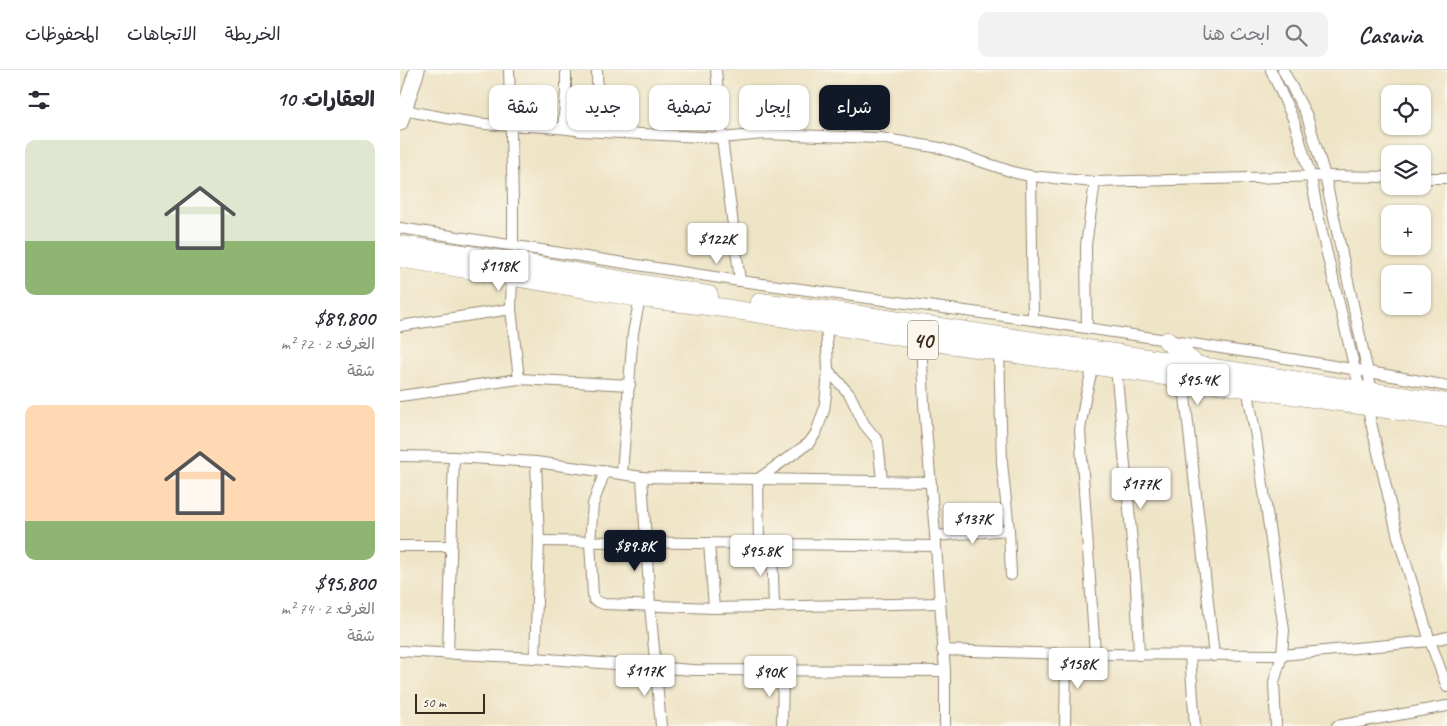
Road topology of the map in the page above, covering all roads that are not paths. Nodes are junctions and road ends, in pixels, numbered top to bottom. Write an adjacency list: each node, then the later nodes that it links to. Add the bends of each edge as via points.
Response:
1 (408, 70): 10 (main road)
2 (417, 70): 10 (main road)
3 (509, 70): 9 (street)
4 (566, 70): 13 (street)
5 (597, 70): 15 (street)
6 (716, 70): 16 (street)
7 (1271, 70): 20 (street, via 1294,121)
8 (1283, 70): 18 (street, via 1307,116)
9 (509, 85)
10 (402, 110): 11 (street)
11 (489, 124)
12 (557, 128): 13 (street)
13 (562, 128): 15 (street)
14 (510, 130): 25 (street)
15 (598, 131): 16 (street)
16 (722, 138): 17 (street, via 763,134 880,138 940,148); 28 (street)
17 (1031, 176): 23 (street); 33 (street)
18 (1325, 176): 19 (street); 20 (street); 44 (street)
19 (1381, 177)
20 (1311, 178): 23 (street); 44 (street)
21 (1431, 178): 22 (street)
22 (1447, 178)
23 (1095, 182): 35 (street, via 1086,245)
24 (400, 228): 25 (street)
25 (513, 246): 28 (street)
26 (401, 257): 27 (highway, 40); 32 (highway, 40, via 511,261)
27 (512, 276): 29 (highway, 40); 30 (street)
28 (740, 281): 31 (street)
29 (640, 298): 32 (highway, 40); 47 (street, via 633,333)
30 (511, 309): 34 (street); 46 (street)
31 (950, 309): 33 (street); 36 (street)
32 (826, 317): 36 (highway, 40); 37 (highway, 40); 43 (street)
33 (1033, 320): 35 (street)
34 (400, 326)
35 (1087, 328): 38 (street)
36 (948, 329): 40 (highway, 40)
37 (921, 340): 39 (highway, 40); 62 (street)
38 (1167, 341): 41 (highway); 44 (street)
39 (999, 350): 40 (highway, 40); 63 (street, via 1002,463)
40 (1095, 357): 41 (highway, 40); 42 (highway, 40); 84 (street, via 1080,430)
41 (1198, 365): 51 (highway, 40)
42 (1116, 368): 45 (highway, 40); 85 (street, via 1136,586)
43 (828, 370): 60 (street, via 824,410 809,443); 61 (street, via 850,395 864,424 878,441)
44 (1362, 370): 48 (street); 51 (street)
45 (1183, 378): 49 (highway, 40); 88 (street)
46 (519, 379): 47 (street); 50 (street)
47 (630, 385): 58 (street)
48 (1447, 386)
49 (1247, 387): 51 (highway, 40); 87 (street, via 1283,619)
50 (400, 396)
51 (1366, 396): 52 (highway, 40); 53 (highway, 40); 79 (street, via 1398,537)
52 (1447, 403)
53 (1447, 418)
54 (400, 456): 55 (street)
55 (454, 457): 56 (street); 72 (street)
56 (536, 462): 57 (street); 65 (street)
57 (605, 470): 58 (street); 66 (street, via 593,504)
58 (622, 473): 59 (street)
59 (642, 477): 60 (street); 67 (street)
60 (758, 479): 61 (street); 69 (street)
61 (882, 480): 62 (street)
62 (931, 482): 64 (street)
63 (1009, 530): 64 (street); 73 (street)
64 (936, 541): 70 (street); 74 (street)
65 (539, 542): 66 (street); 89 (street)
66 (590, 542): 67 (street); 75 (street, via 594,600 604,604)
67 (646, 543): 68 (street); 75 (street)
68 (709, 543): 69 (street); 76 (street)
69 (759, 544): 70 (street)
70 (772, 545): 77 (street)
71 (400, 546): 72 (street)
72 (451, 546): 82 (street)
73 (1011, 575)
74 (939, 603): 77 (street); 80 (street)
75 (650, 605): 76 (street); 90 (street)
76 (714, 608): 77 (street)
77 (774, 608)
78 (1447, 637): 79 (street)
79 (1430, 641): 87 (street); 93 (street)
80 (942, 650): 83 (street); 92 (street)
81 (400, 651): 82 (street)
82 (448, 654): 89 (street)
83 (1066, 654): 84 (street); 98 (street)
84 (1096, 654): 85 (street)
85 (1139, 655): 86 (street)
86 (1190, 655): 88 (street); 99 (street)
87 (1282, 655): 88 (street); 100 (street, via 1274,682)
88 (1214, 656)
89 (536, 658): 90 (street)
90 (655, 666): 91 (street, via 692,670); 95 (street)
91 (783, 671): 92 (street); 96 (street)
92 (944, 671): 97 (street)
93 (1447, 687)
94 (1447, 706): 101 (street)
95 (661, 726)
96 (782, 726)
97 (945, 726)
98 (1065, 726)
99 (1195, 726)
100 (1276, 726)
101 (1337, 726)

